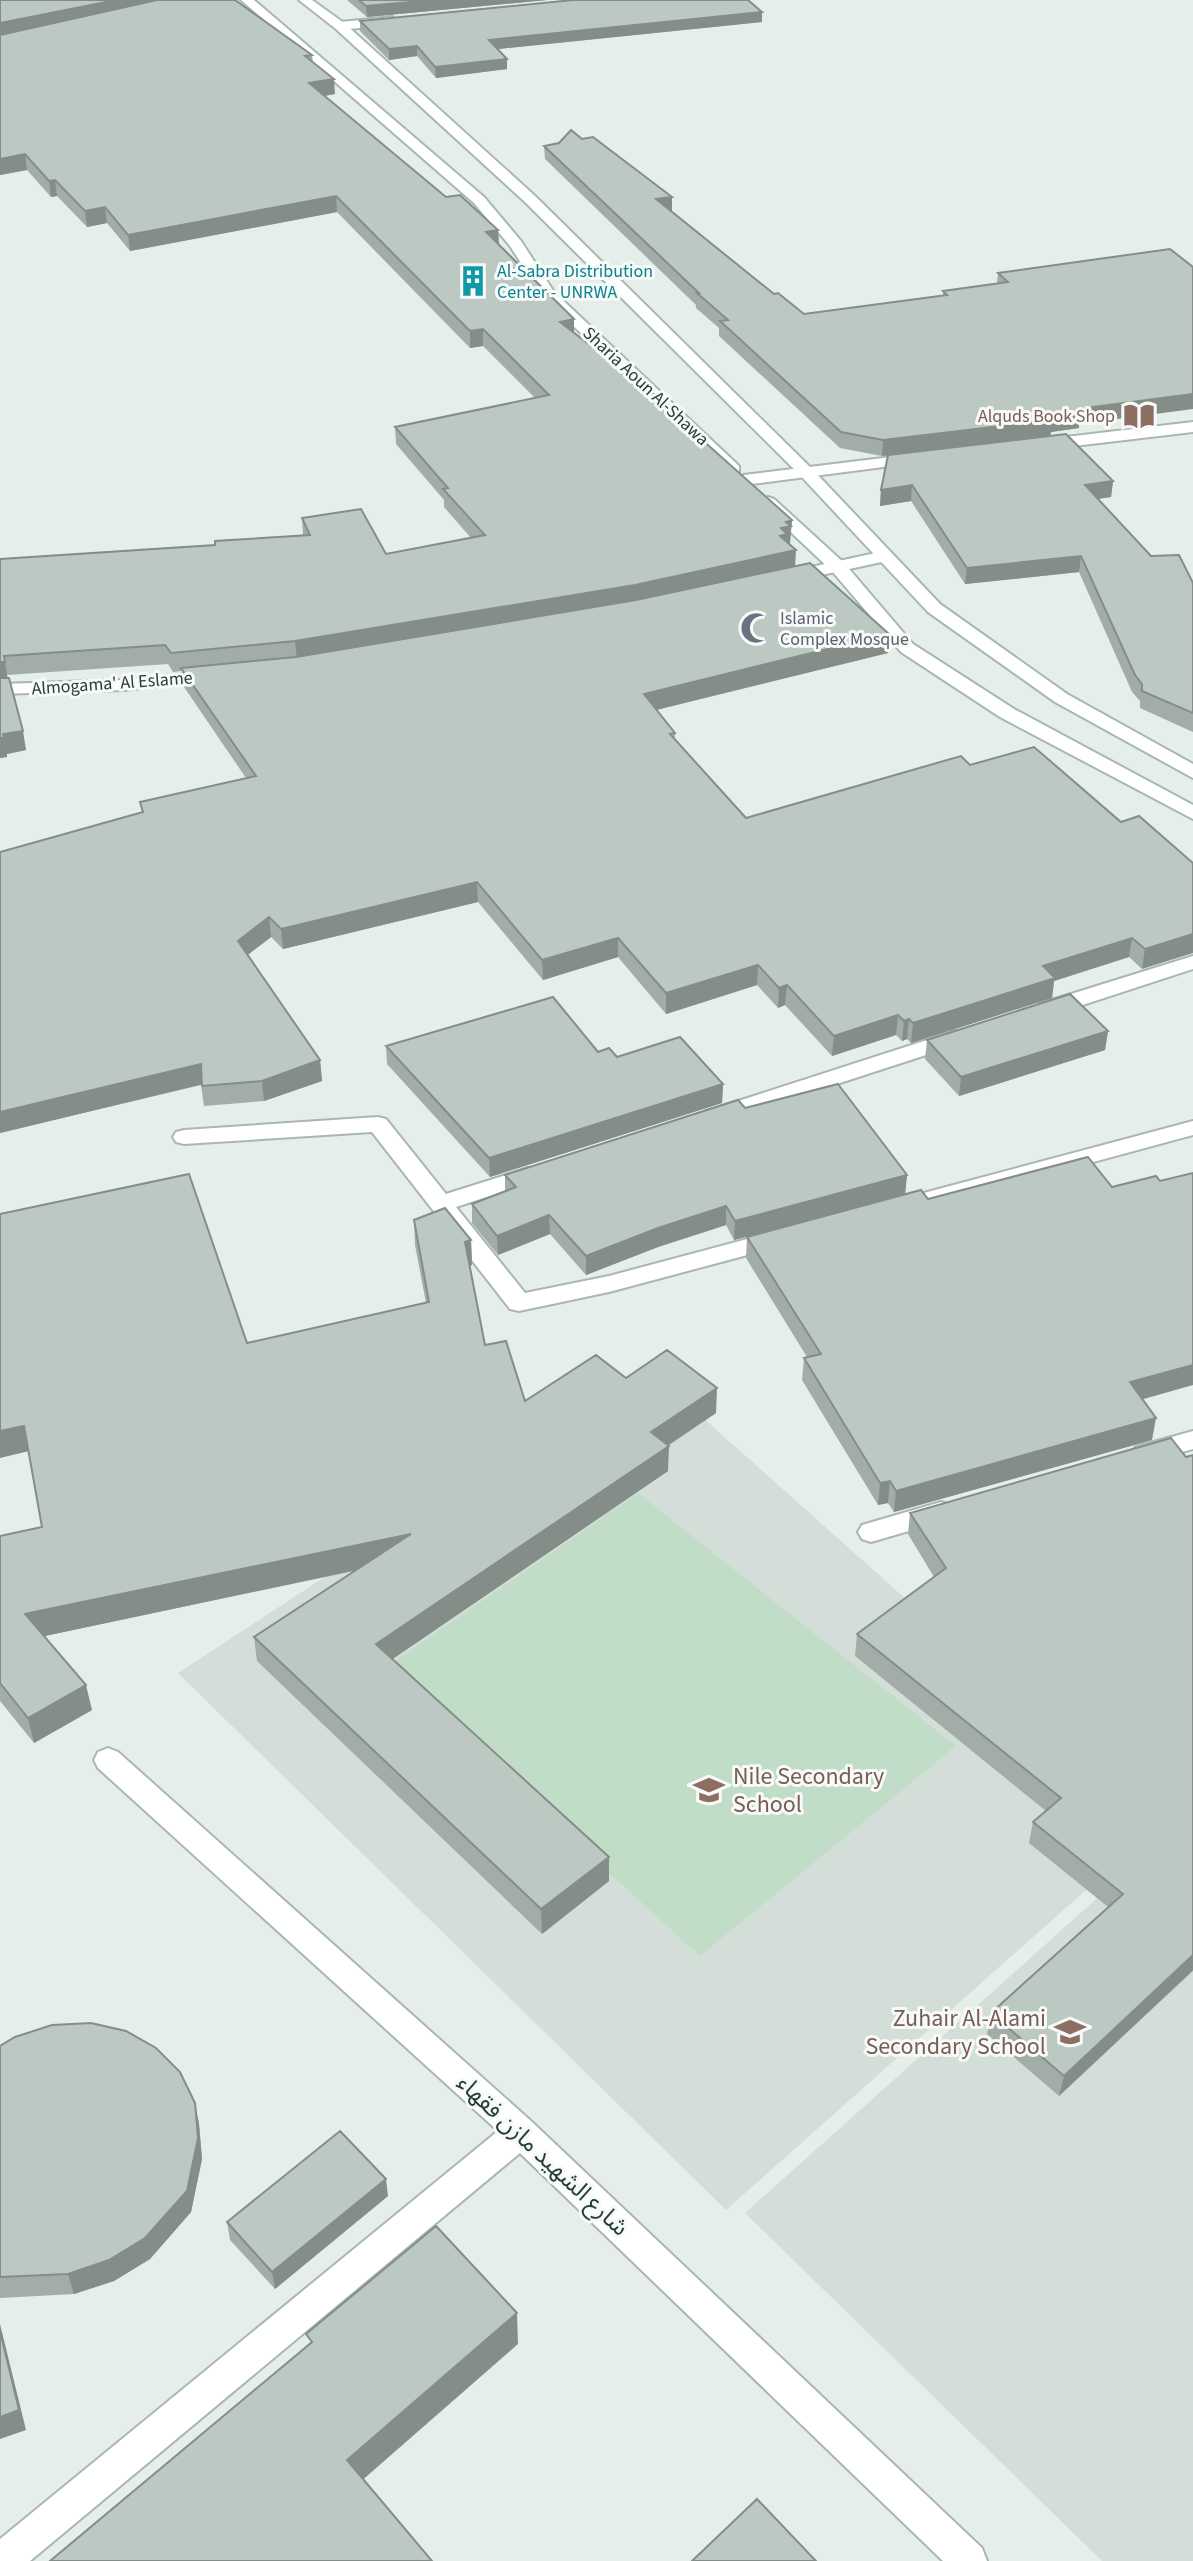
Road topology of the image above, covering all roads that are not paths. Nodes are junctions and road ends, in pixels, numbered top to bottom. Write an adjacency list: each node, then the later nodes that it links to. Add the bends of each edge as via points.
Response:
1 (247, 0): 9 (main road, Sharia Aoun Al-Shawa, via 479,200 549,295)
2 (305, 0): 4 (main road)
3 (401, 20): 4 (main road)
4 (340, 26): 8 (main road, via 530,199)
5 (1193, 427): 6 (main road)
6 (1023, 447)
7 (930, 458): 8 (main road)
8 (806, 472): 9 (main road); 10 (main road)
9 (744, 480): 11 (main road, Sharia Aoun Al-Shawa)
10 (885, 556): 11 (main road); 15 (main road, via 934,608 1050,690)
11 (838, 567): 12 (main road); 16 (main road, Sharia Aoun Al-Shawa, via 907,648 1007,713)
12 (776, 580)
13 (239, 674): 14 (main road, Almogama' Al Eslame)
14 (0, 689)
15 (1193, 772)
16 (1193, 813)
17 (1193, 962): 18 (main road)
18 (1028, 1015)
19 (982, 1029): 20 (main road)
20 (697, 1121)
21 (1193, 1128): 25 (main road)
22 (184, 1137): 24 (main road, via 378,1124)
23 (561, 1165): 24 (main road)
24 (441, 1204): 26 (main road, via 519,1303)
25 (870, 1214)
26 (794, 1235)
27 (1193, 1440): 28 (main road)
28 (1116, 1462)
29 (963, 1506): 30 (main road)
30 (871, 1532)
31 (108, 1760): 32 (main road, شارع الشهيد مازن فقهاء)
32 (521, 2132): 33 (main road); 34 (main road, شارع الشهيد مازن فقهاء)
33 (2, 2561)
34 (969, 2561)

